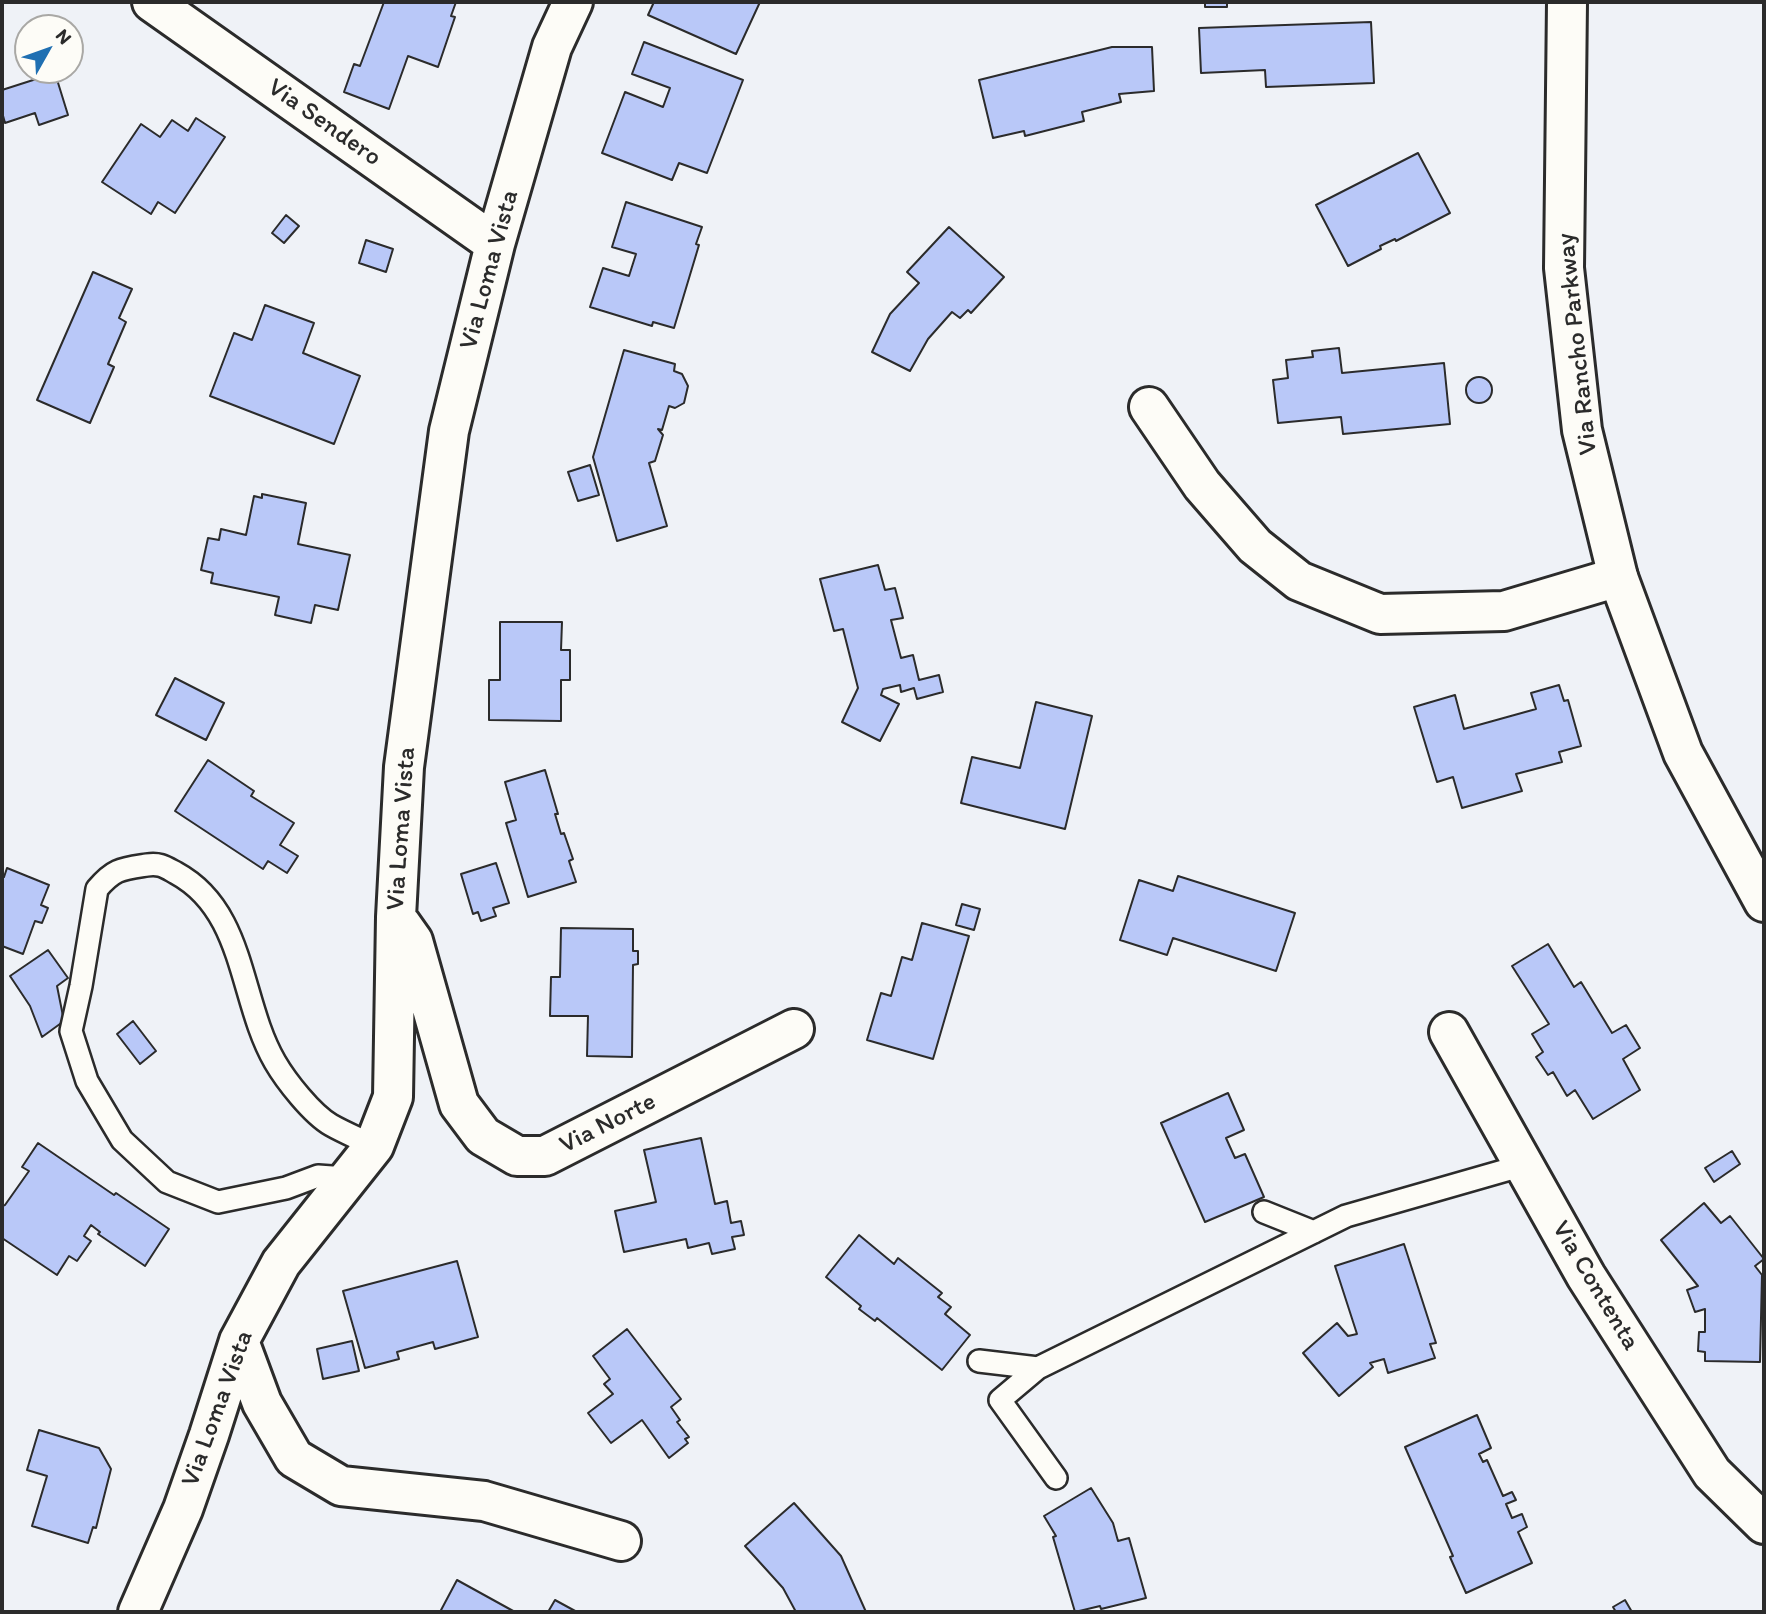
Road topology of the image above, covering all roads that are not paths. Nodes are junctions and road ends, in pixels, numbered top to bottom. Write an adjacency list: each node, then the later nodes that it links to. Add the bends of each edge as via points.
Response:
1 (152, 2): 4 (street, Via Sendero)
2 (573, 2): 4 (street, Via Loma Vista, via 552,47)
3 (1567, 2): 6 (street, Via Rancho Parkway, via 1564,268 1583,430)
4 (495, 244): 8 (street, Via Loma Vista, via 450,431 404,767)
5 (1149, 407): 6 (street, via 1202,485 1255,545 1299,581 1381,614 1504,611)
6 (1618, 577): 7 (street, Via Rancho Parkway, via 1683,753)
7 (1764, 902)
8 (396, 917): 9 (street, Via Norte, via 413,941 459,1104 483,1136 517,1156 545,1156); 11 (street, Via Loma Vista, via 393,1097)
9 (794, 1029)
10 (1449, 1032): 12 (street, Via Contenta)
11 (374, 1146): 13 (street, Via Loma Vista); 13 (lane, via 328,1123 291,1086 261,1034 233,940 214,904 190,881 158,864 117,869 107,877 97,889 71,1031 87,1080 122,1140 167,1182 218,1202 286,1188 318,1176)
12 (1524, 1166): 15 (lane, via 1346,1216); 20 (street, Via Contenta, via 1586,1276 1712,1473)
13 (345, 1182): 16 (street, Via Loma Vista, via 281,1262)
14 (1264, 1212): 15 (lane)
15 (1314, 1232): 18 (lane)
16 (239, 1341): 21 (street, via 262,1403 294,1458 341,1486 484,1501); 22 (street, Via Loma Vista, via 183,1508)
17 (979, 1361): 18 (lane)
18 (1038, 1368): 19 (lane, via 1000,1401)
19 (1056, 1478)
20 (1764, 1524)
21 (621, 1541)
22 (138, 1612)

